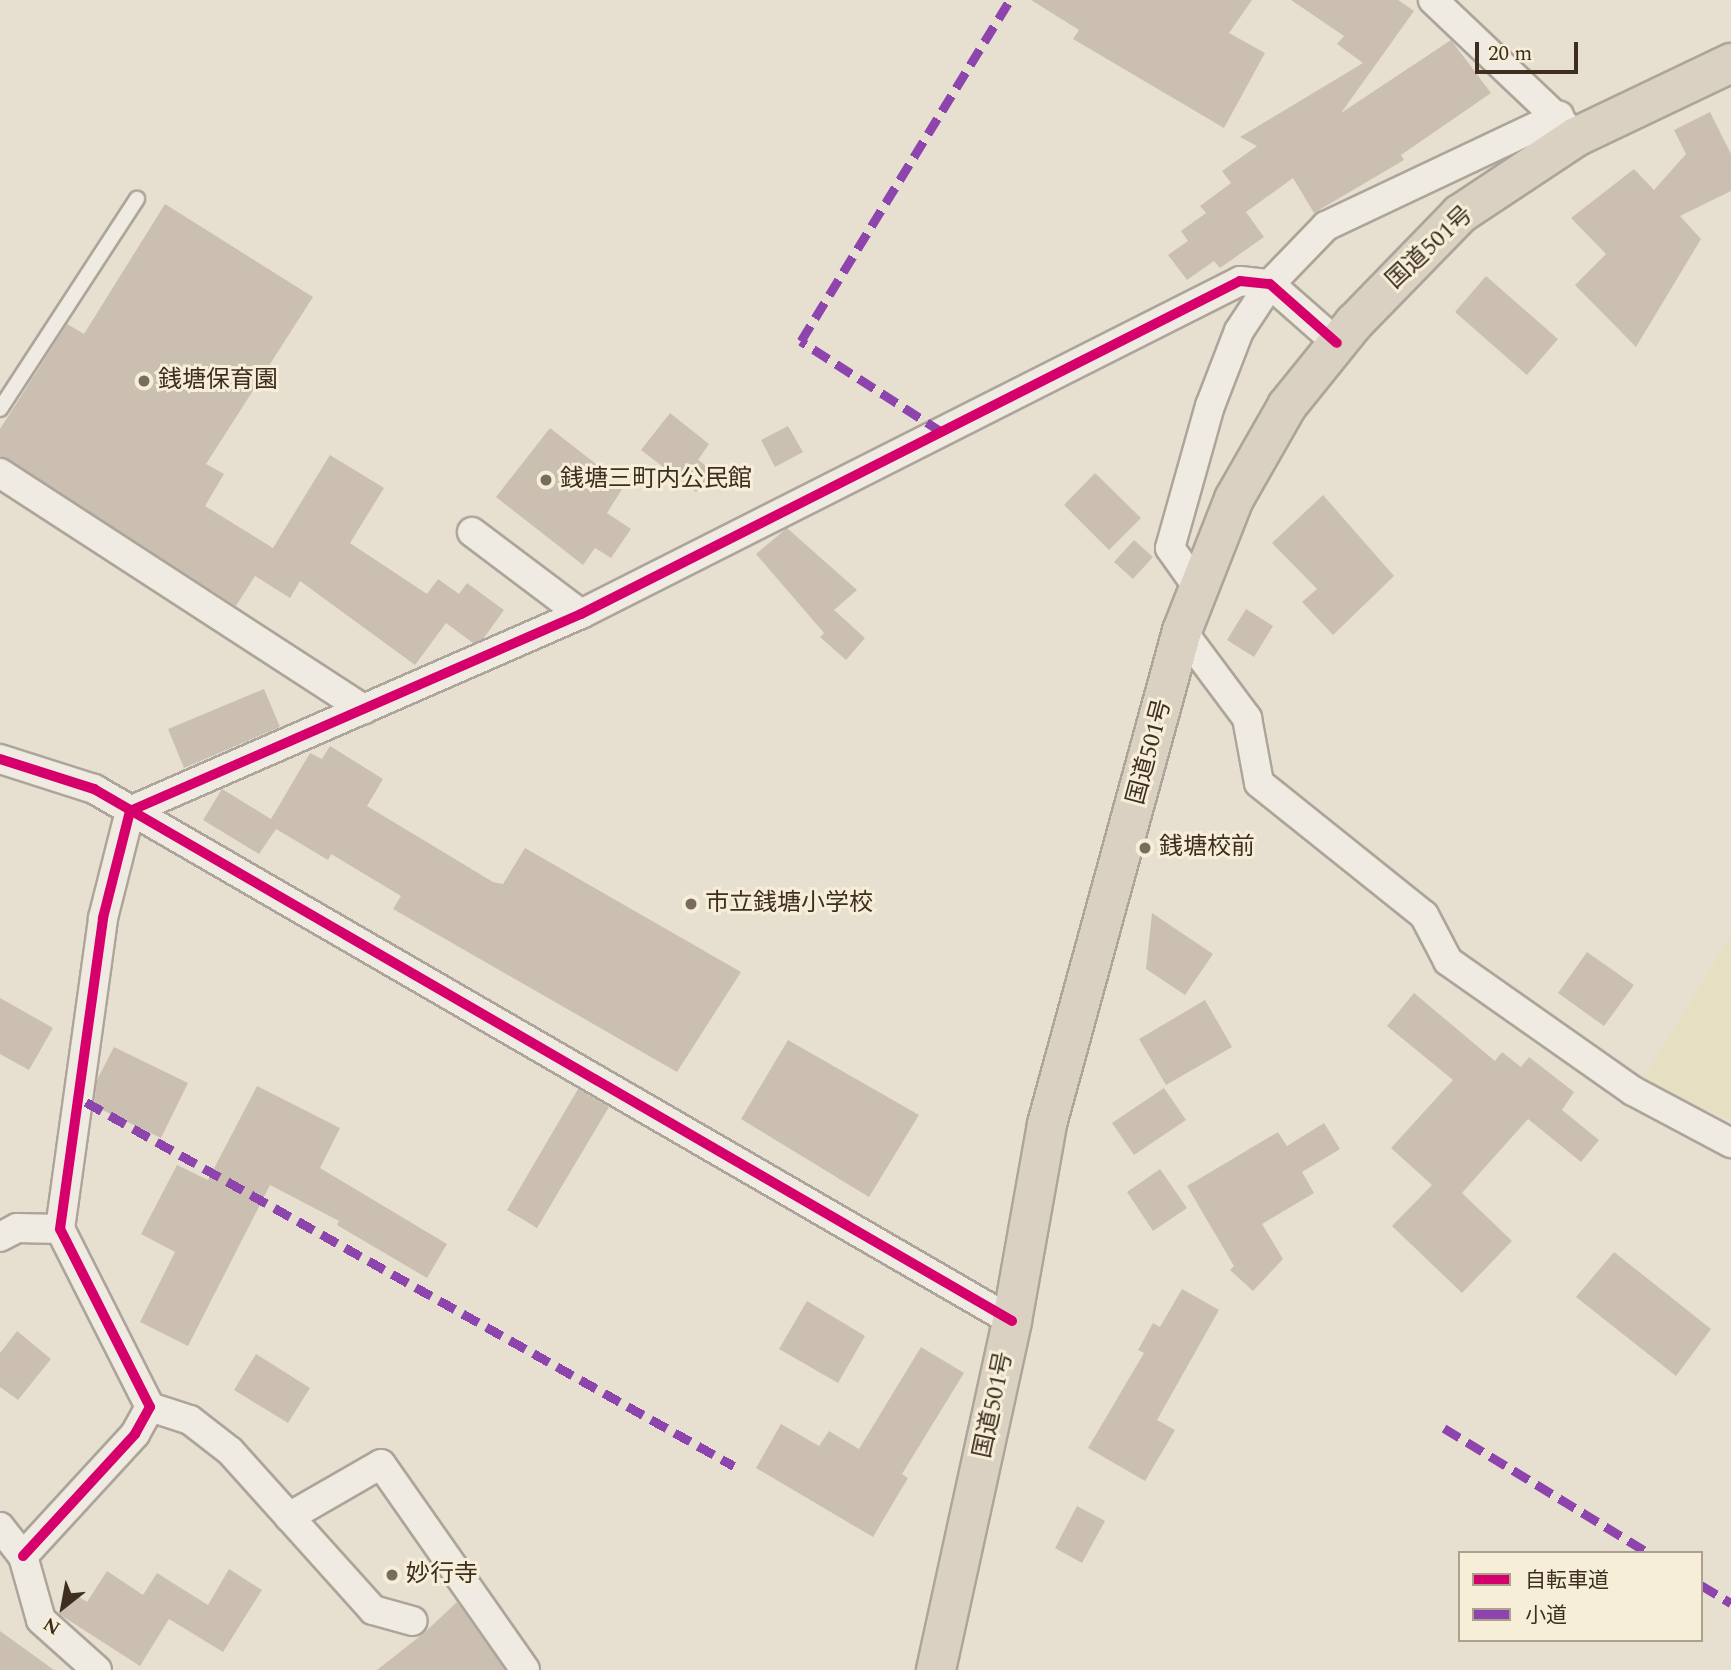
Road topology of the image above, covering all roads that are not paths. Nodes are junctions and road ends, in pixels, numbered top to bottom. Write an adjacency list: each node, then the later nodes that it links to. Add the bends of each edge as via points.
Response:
1 (1433, 0): 3 (street)
2 (1731, 63): 3 (highway, 国道501号)
3 (1567, 126): 5 (street, via 1326,226); 6 (highway, 国道501号, via 1460,214)
4 (137, 199): 7 (lane)
5 (1270, 284): 6 (street); 10 (street, via 1239,331 1210,406 1170,548); 11 (street, via 1240,281)
6 (1337, 343): 10 (highway, 国道501号, via 1287,406 1241,488)
7 (0, 409)
8 (0, 473): 13 (street)
9 (472, 532): 11 (street)
10 (1199, 589): 12 (highway, 国道501号)
11 (581, 614): 13 (street)
12 (1182, 631): 16 (street, via 1247,718 1259,783 1424,915 1448,961 1633,1091); 19 (highway, 国道501号, via 1047,1124)
13 (364, 709): 15 (street)
14 (0, 759): 15 (street, via 94,789)
15 (130, 811): 17 (street, via 103,918); 19 (street)
16 (1731, 1143)
17 (60, 1230): 18 (street, via 17,1228); 20 (street)
18 (0, 1237)
19 (1012, 1321): 27 (highway, 国道501号)
20 (150, 1407): 21 (street, via 190,1420 230,1451); 23 (street, via 135,1434)
21 (289, 1517): 24 (street, via 373,1610); 26 (street, via 381,1464)
22 (0, 1527): 23 (street)
23 (23, 1556): 25 (street, via 41,1620)
24 (413, 1621)
25 (97, 1670)
26 (525, 1670)
27 (936, 1670)

